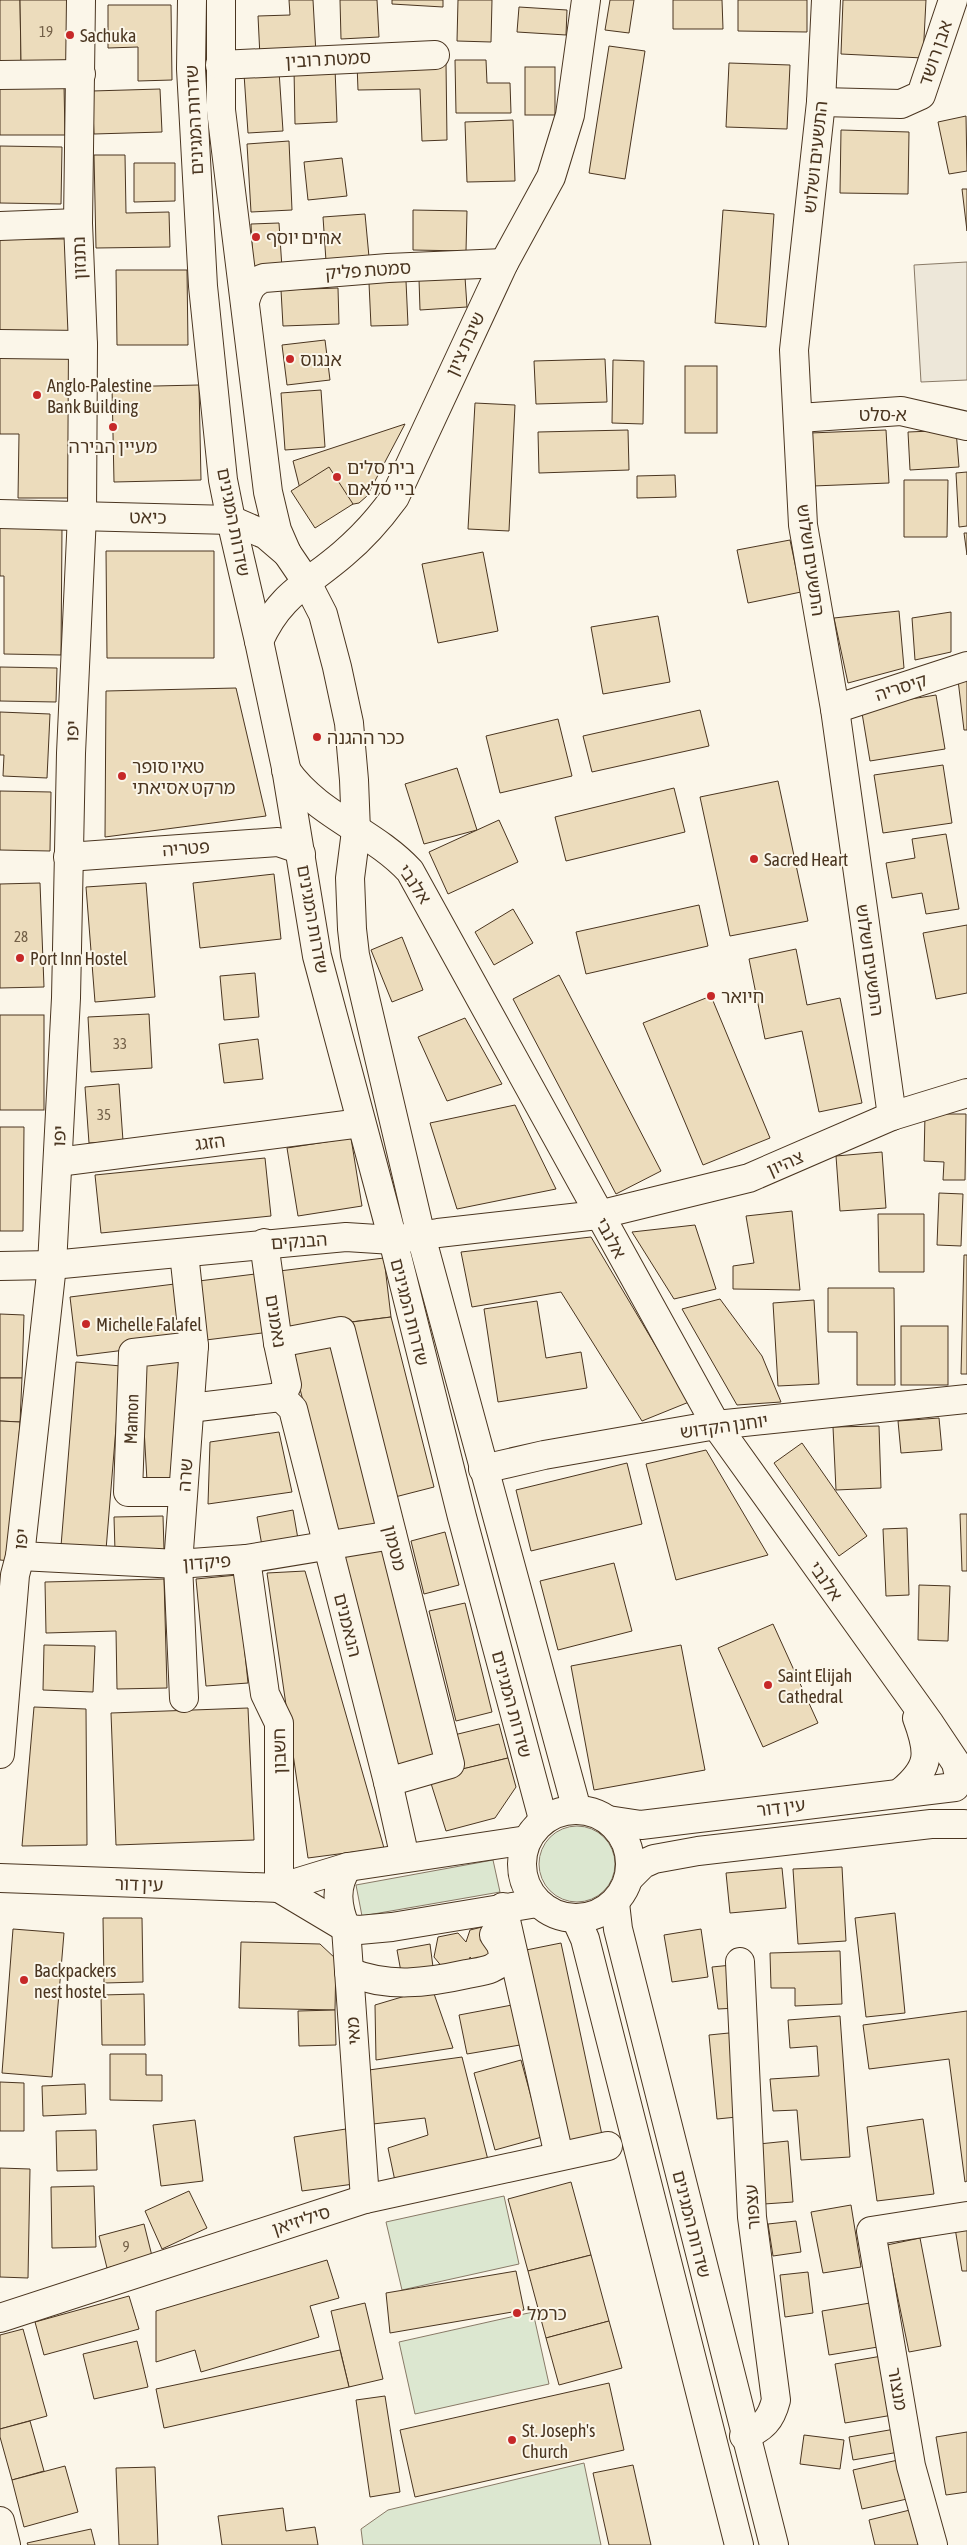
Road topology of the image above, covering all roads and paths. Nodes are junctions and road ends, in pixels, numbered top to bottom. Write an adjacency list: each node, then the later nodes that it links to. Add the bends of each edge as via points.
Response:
1 (81, 0): 9 (street, נתנזון)
2 (192, 0): 22 (street, שדרות המגינים, via 191,69 203,286 223,480)
3 (221, 0): 8 (street, שדרות המגינים)
4 (586, 0): 14 (street, שיבת ציון, via 570,114 557,159 551,177)
5 (826, 0): 11 (street, התשעים ושלוש)
6 (953, 0): 11 (street, אבן רושד, via 921,94 901,104)
7 (435, 55): 8 (street, סמטת רובין)
8 (220, 65): 15 (street, שדרות המגינים, via 221,110)
9 (81, 74): 10 (street); 12 (street, נתנזון)
10 (0, 75)
11 (821, 102): 18 (street, התשעים ושלוש, via 794,350)
12 (78, 223): 13 (street); 17 (street, נתנזון)
13 (0, 226)
14 (504, 263): 15 (street, סמטת פליק, via 264,278 249,288); 24 (street, שיבת ציון, via 395,497 361,538)
15 (245, 302): 23 (street, שדרות המגינים, via 268,492 277,530)
16 (0, 344): 17 (street)
17 (83, 345): 21 (street, נתנזון)
18 (798, 418): 19 (street, א-סלט, via 901,411); 27 (street, התשעים ושלוש, via 803,524)
19 (967, 426)
20 (0, 514): 21 (street, כיאט)
21 (82, 515): 22 (street, כיאט); 31 (street, יפו)
22 (231, 520): 23 (street, כיאט, via 266,535); 25 (street, שדרות המגינים)
23 (287, 553): 24 (street, שדרות המגינים)
24 (306, 581): 25 (street, שיבת ציון, via 276,610); 29 (street, שדרות המגינים, via 323,614 349,723)
25 (260, 641): 28 (street, שדרות המגינים)
26 (967, 666): 27 (street, קיסריה)
27 (835, 709): 33 (street, התשעים ושלוש)
28 (286, 768): 29 (street, אלנבי, via 313,801); 30 (street, שדרות המגינים)
29 (356, 830): 36 (street, שדרות המגינים, via 350,878 354,947); 37 (street, אלנבי, via 395,855 410,871)
30 (301, 854): 31 (street, פטריה, via 296,848 278,842); 34 (street, שדרות המגינים, via 317,956)
31 (68, 856): 35 (street, יפו, via 66,998)
32 (967, 1093): 33 (street, צהיון)
33 (892, 1116): 37 (street, צהיון, via 749,1178)
34 (361, 1123): 35 (street, הזגג); 38 (street, שדרות המגינים)
35 (58, 1162): 42 (street, יפו)
36 (410, 1191): 38 (street, via 397,1208); 39 (street, שדרות המגינים)
37 (598, 1215): 39 (street, הבנקים); 49 (street, אלנבי)
38 (389, 1228): 39 (street, הבנקים); 40 (street, הבנקים, via 346,1237); 68 (street, שדרות המגינים)
39 (421, 1236): 50 (street, שדרות המגינים)
40 (264, 1243): 41 (street, הבנקים); 44 (street, נאמנים)
41 (184, 1253): 42 (street, הבנקים); 45 (street, שרה)
42 (52, 1265): 43 (street, הבנקים); 54 (street, יפו)
43 (0, 1266)
44 (278, 1343): 46 (street, נאמנים, via 287,1386); 52 (street, מטמון, via 341,1330)
45 (194, 1346): 48 (street, שרה); 51 (street, Mamon, via 133,1353 128,1492)
46 (281, 1397): 48 (street); 53 (street, הנאמנים, via 293,1409)
47 (967, 1399): 49 (street, יוחנן הקדוש)
48 (190, 1408): 51 (street, שרה)
49 (716, 1425): 50 (street, יוחנן הקדוש); 57 (street, אלנבי)
50 (483, 1469): 65 (street, שדרות המגינים)
51 (184, 1492): 56 (street, שרה)
52 (392, 1535): 53 (street, פיקדון); 63 (street, מטמון, via 450,1764)
53 (328, 1546): 55 (street, פיקדון); 63 (street, הנאמנים)
54 (20, 1556): 56 (street, פיקדון); 61 (street, יפו, via 15,1575)
55 (246, 1559): 56 (street, פיקדון); 73 (street, חשבון, via 265,1694 279,1723)
56 (178, 1564): 58 (street, שרה)
57 (907, 1694): 59 (street, אלנבי); 64 (street, via 927,1752 924,1766 916,1779)
58 (184, 1698)
59 (930, 1724): 60 (street, אלנבי); 62 (street, אלנבי, via 956,1763)
60 (967, 1747)
61 (0, 1754)
62 (960, 1780): 64 (street, עין דור); 67 (street, אלנבי, via 953,1799)
63 (388, 1782): 69 (street, הנאמנים)
64 (901, 1792): 66 (street, עין דור, via 641,1825)
65 (577, 1810): 66 (street, via 593,1812); 68 (street, via 560,1811)
66 (608, 1820): 72 (street, via 627,1846 631,1861)
67 (965, 1825): 72 (street, עין דור, via 932,1824 698,1851 654,1859 643,1864)
68 (535, 1830): 69 (street, עין דור); 74 (street, via 522,1856 522,1873 527,1889)
69 (405, 1858): 70 (street, עין דור)
70 (348, 1867): 73 (street, עין דור); 79 (street, מאי, via 338,1891 340,1914)
71 (0, 1878): 73 (street, עין דור)
72 (629, 1878): 75 (street)
73 (279, 1888): 79 (street, עין דור)
74 (538, 1903): 76 (street, עין דור); 78 (street, via 555,1914)
75 (615, 1903): 78 (street, via 597,1914); 87 (street, שדרות המגינים, via 618,1929)
76 (502, 1907): 77 (street, עין דור); 83 (street)
77 (469, 1915): 79 (street, עין דור, via 377,1929); 81 (street, via 490,1929 500,1945 504,1957 495,1968 427,1983 366,1979)
78 (576, 1919): 90 (street, שדרות המגינים, via 585,1939)
79 (346, 1928): 81 (street, מאי)
80 (740, 1962): 87 (street, עצפור, via 752,2217 776,2400 767,2422 759,2430)
81 (349, 1972): 84 (street, מאי)
82 (608, 2146): 83 (street, סיליזיאן)
83 (559, 2156): 84 (street, סיליזיאן)
84 (365, 2199): 86 (street, סיליזיאן)
85 (967, 2216): 92 (street, מנצור, via 871,2231 911,2466)
86 (0, 2318)
87 (744, 2436): 91 (street, שדרות המגינים)
88 (0, 2520): 89 (street)
89 (6, 2545)
90 (739, 2545)
91 (774, 2545)
92 (933, 2545)

